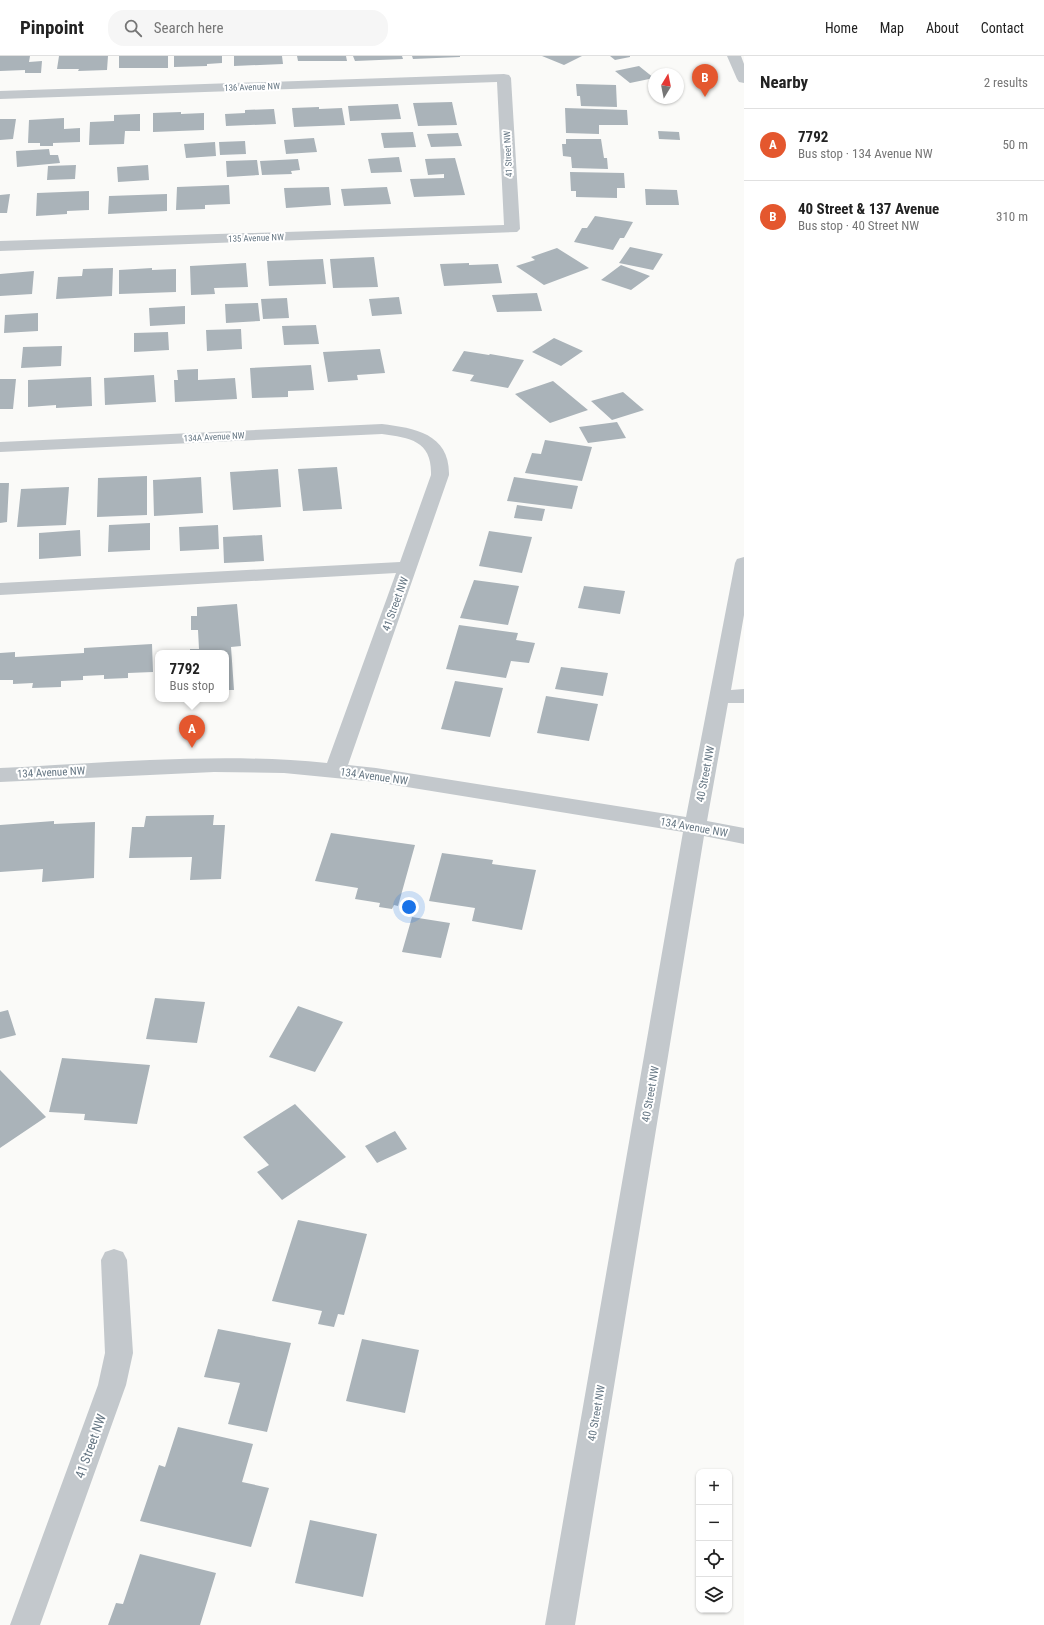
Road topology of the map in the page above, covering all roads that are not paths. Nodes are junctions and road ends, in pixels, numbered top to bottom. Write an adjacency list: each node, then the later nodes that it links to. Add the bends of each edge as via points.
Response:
1 (734, 56): 3 (street)
2 (504, 78): 4 (street, 136 Avenue NW); 5 (street, 41 Street NW)
3 (744, 79)
4 (0, 95)
5 (512, 229): 6 (street, 135 Avenue NW)
6 (0, 246)
7 (427, 441): 8 (street, 134A Avenue NW, via 401,431 382,429); 10 (street, 41 Street NW, via 435,448 442,465)
8 (0, 447)
9 (744, 563): 13 (street, 40 Street NW)
10 (408, 567): 11 (street); 14 (street, 41 Street NW)
11 (0, 589)
12 (744, 696): 13 (street)
13 (720, 697): 16 (street, 40 Street NW)
14 (335, 771): 15 (street, 134 Avenue NW, via 284,766 214,765); 16 (street, 134 Avenue NW, via 376,775)
15 (0, 775)
16 (695, 826): 17 (street, 134 Avenue NW); 20 (street, 40 Street NW)
17 (744, 836)
18 (114, 1260): 19 (street, 41 Street NW, via 119,1322 118,1360 112,1385)
19 (25, 1625)
20 (560, 1625)

